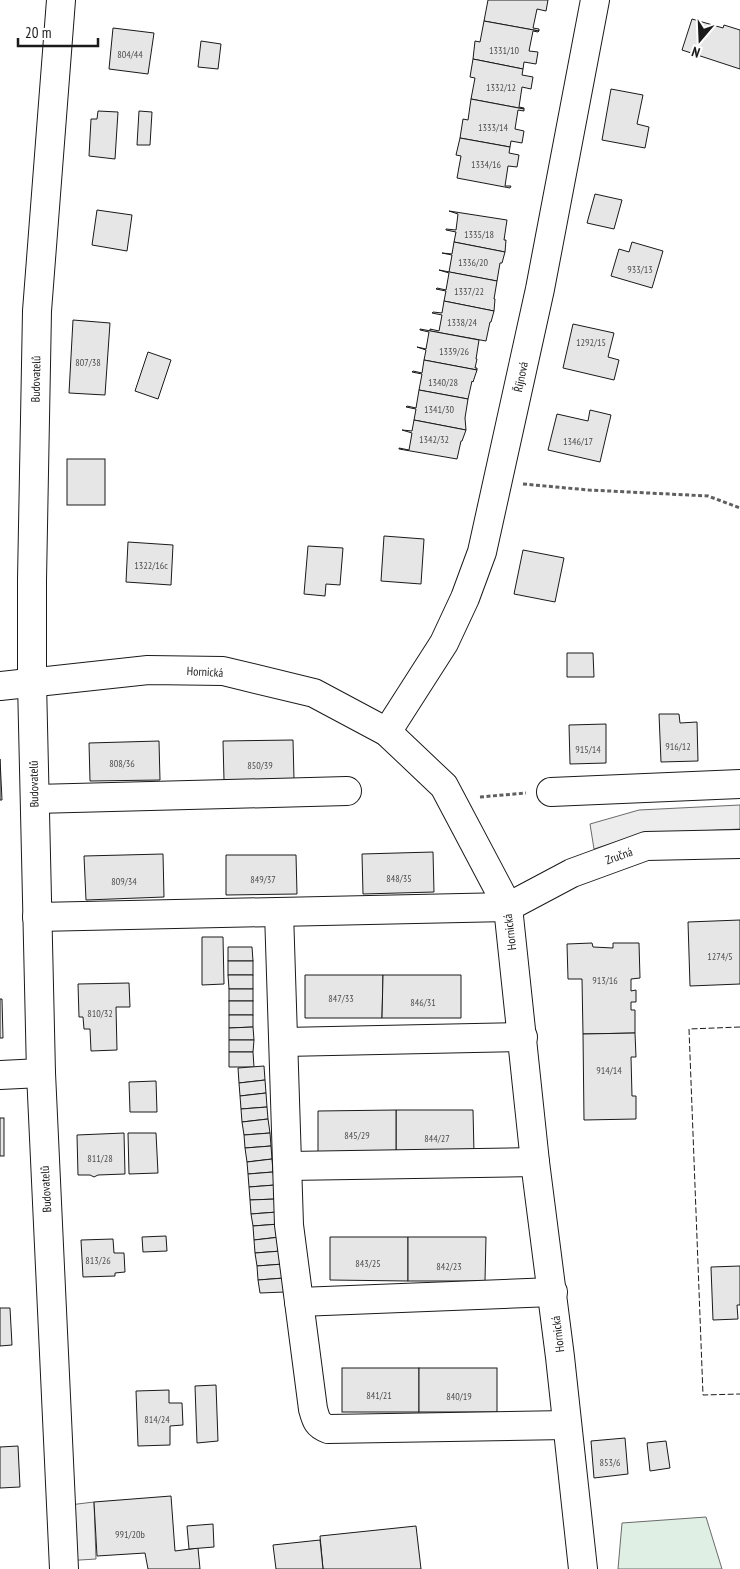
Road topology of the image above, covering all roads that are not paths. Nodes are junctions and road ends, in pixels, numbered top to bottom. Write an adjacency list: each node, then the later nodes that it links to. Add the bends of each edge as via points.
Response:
1 (61, 0): 3 (street, Budovatelů, via 37,311)
2 (595, 0): 5 (street, Říjnová, via 540,290 482,552 444,643)
3 (32, 682): 4 (street, Hornická); 5 (street, Hornická, via 148,670 223,671 314,693); 9 (street, Budovatelů)
4 (0, 686)
5 (387, 732): 11 (street, Hornická, via 444,786)
6 (740, 784): 8 (street)
7 (347, 791): 9 (street)
8 (551, 792)
9 (34, 799): 13 (street, Budovatelů)
10 (740, 844): 11 (street, Zručná, via 646,846 572,873)
11 (508, 907): 12 (street); 14 (street, Hornická)
12 (280, 912): 13 (street); 15 (street)
13 (37, 917): 16 (street, Budovatelů)
14 (523, 1037): 15 (street); 18 (street, Hornická)
15 (284, 1042): 19 (street)
16 (41, 1073): 17 (street); 23 (street, Budovatelů)
17 (0, 1075)
18 (536, 1162): 19 (street); 20 (street, Hornická)
19 (288, 1166): 21 (street, via 289,1225)
20 (553, 1292): 21 (street); 22 (street, Hornická)
21 (299, 1302): 22 (street, via 313,1409 321,1426 328,1429)
22 (568, 1425): 24 (street, Hornická)
23 (64, 1569)
24 (583, 1569)

